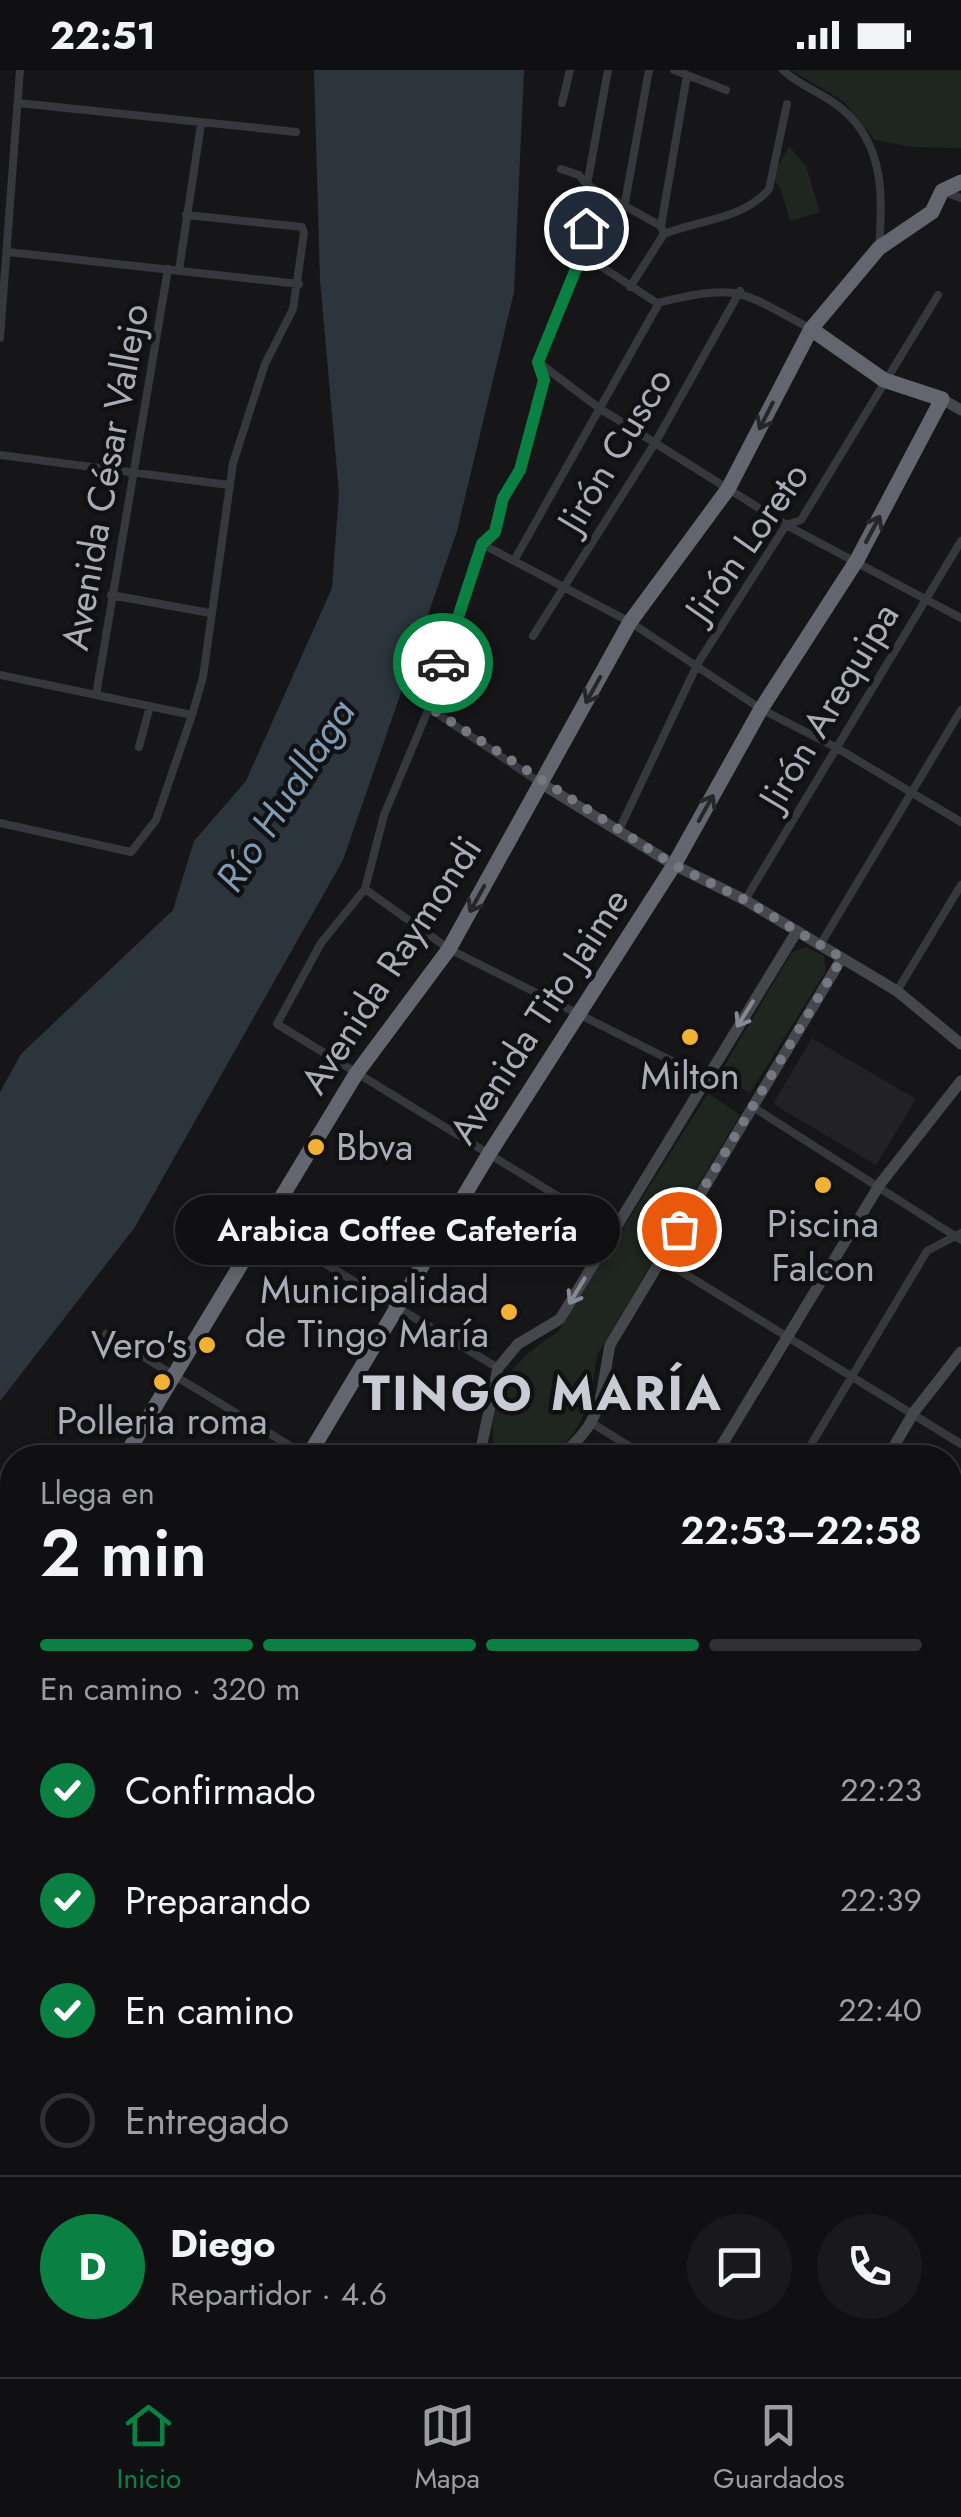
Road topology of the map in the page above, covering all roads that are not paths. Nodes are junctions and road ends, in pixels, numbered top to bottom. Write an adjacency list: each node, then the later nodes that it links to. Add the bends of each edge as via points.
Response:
1 (20, 70): 11 (street)
2 (570, 70): 12 (street)
3 (608, 70): 18 (street)
4 (649, 70): 22 (street)
5 (674, 70): 8 (street)
6 (704, 70): 9 (street)
7 (783, 70): 25 (street, via 844,110 868,143 880,173)
8 (687, 75): 9 (street); 24 (street)
9 (704, 81): 10 (street)
10 (726, 90)
11 (18, 102): 14 (street); 26 (street)
12 (562, 104)
13 (788, 104): 24 (street, via 764,196 732,213)
14 (201, 124): 15 (street); 23 (street, Avenida César Vallejo)
15 (296, 132)
16 (561, 169): 18 (street, via 579,175)
17 (961, 182): 19 (highway, Avenida Raymondi)
18 (586, 186): 20 (street)
19 (942, 191): 21 (street); 25 (highway, Avenida Raymondi, via 932,212)
20 (604, 196): 22 (street); 27 (street, via 586,228)
21 (961, 198)
22 (624, 208): 24 (street)
23 (186, 215): 29 (street, Avenida César Vallejo); 30 (street, via 302,226)
24 (663, 230): 31 (street)
25 (878, 248): 35 (highway, Avenida Raymondi)
26 (8, 252): 28 (street); 36 (street)
27 (582, 254): 31 (street); 37 (street)
28 (168, 269): 29 (street); 44 (street, Avenida César Vallejo)
29 (179, 270): 30 (street)
30 (299, 284): 45 (street, via 285,332 265,364)
31 (630, 287): 34 (street)
32 (740, 291): 34 (street); 35 (street); 42 (street, Jirón Cusco)
33 (938, 295): 38 (street, Jirón Loreto)
34 (659, 302): 40 (street)
35 (811, 329): 38 (highway); 46 (highway, Avenida Raymondi, one-way to 46)
36 (0, 338)
37 (538, 362): 40 (street); 49 (street, via 544,380 520,470 503,498 495,532)
38 (884, 380): 39 (highway); 47 (street, Jirón Loreto, via 801,520)
39 (942, 399): 41 (street); 51 (highway, Avenida Tito Jaime, one-way to 39)
40 (600, 408): 42 (street); 50 (street)
41 (961, 410)
42 (656, 443): 46 (street); 52 (street, Jirón Cusco)
43 (0, 455): 44 (street)
44 (133, 470): 45 (street); 53 (street, Avenida César Vallejo)
45 (229, 485): 55 (street)
46 (728, 489): 47 (street); 57 (highway, Avenida Raymondi)
47 (786, 524): 51 (street); 59 (street, Jirón Loreto)
48 (961, 541): 54 (street, Jirón Arequipa)
49 (482, 544): 50 (street); 63 (street)
50 (515, 558): 52 (street)
51 (856, 560): 54 (street); 64 (highway, Avenida Tito Jaime)
52 (562, 588): 57 (street); 58 (street, Jirón Cusco)
53 (112, 595): 55 (street); 61 (street, Avenida César Vallejo)
54 (927, 597): 56 (street); 68 (street, Jirón Arequipa)
55 (210, 613): 66 (street)
56 (961, 618)
57 (630, 622): 59 (street); 69 (highway, Avenida Raymondi, one-way to 69)
58 (533, 636)
59 (698, 664): 64 (street); 73 (street, Jirón Loreto)
60 (0, 675): 61 (street)
61 (96, 695): 62 (street)
62 (150, 706): 66 (street); 67 (street)
63 (430, 708): 69 (street); 76 (street, via 384,814)
64 (761, 709): 68 (street); 74 (highway, Avenida Tito Jaime, one-way to 64)
65 (961, 710): 70 (street)
66 (192, 715): 72 (street, via 156,820 131,852)
67 (139, 747)
68 (837, 748): 70 (street); 77 (street, Jirón Arequipa)
69 (542, 784): 73 (street); 80 (highway, Avenida Raymondi, one-way to 80)
70 (912, 792): 71 (street); 79 (street)
71 (961, 822)
72 (0, 823)
73 (619, 830): 74 (street)
74 (674, 865): 77 (street); 83 (highway, Avenida Tito Jaime)
75 (961, 885): 82 (street)
76 (365, 889): 80 (street); 85 (street, via 321,943 277,1024)
77 (745, 900): 78 (street)
78 (797, 931): 79 (street); 86 (street, one-way to 86)
79 (820, 945): 81 (street)
80 (449, 949): 83 (street); 85 (highway, Avenida Raymondi)
81 (842, 958): 82 (street); 88 (street)
82 (897, 991): 84 (street)
83 (580, 1013): 86 (street); 89 (highway, Avenida Tito Jaime)
84 (961, 1044)
85 (356, 1074): 89 (street); 92 (highway, Avenida Raymondi)
86 (706, 1078): 93 (street)
87 (961, 1080): 90 (street)
88 (753, 1106): 90 (street); 95 (street)
89 (489, 1154): 93 (street); 96 (highway, Avenida Tito Jaime)
90 (880, 1184): 94 (street); 98 (street)
91 (216, 1198): 92 (street)
92 (264, 1226): 96 (street); 101 (highway, Avenida Raymondi)
93 (614, 1230): 100 (street, one-way to 100, via 560,1319 518,1344)
94 (960, 1237): 102 (street, via 927,1251)
95 (661, 1259): 98 (street); 104 (street, via 610,1346)
96 (398, 1305): 100 (street); 108 (highway, Avenida Tito Jaime)
97 (106, 1334): 101 (street)
98 (788, 1336): 102 (street); 112 (street)
99 (961, 1352): 103 (street)
100 (498, 1368): 109 (street)
101 (174, 1375): 106 (highway, Avenida Raymondi); 107 (street)
102 (852, 1375): 103 (street); 113 (street)
103 (914, 1412): 105 (street); 114 (street)
104 (592, 1423): 110 (street); 111 (street)
105 (961, 1444)
106 (132, 1445)
107 (288, 1445)
108 (315, 1445)
109 (482, 1445)
110 (570, 1445)
111 (627, 1445)
112 (722, 1445)
113 (811, 1445)
114 (894, 1445)

